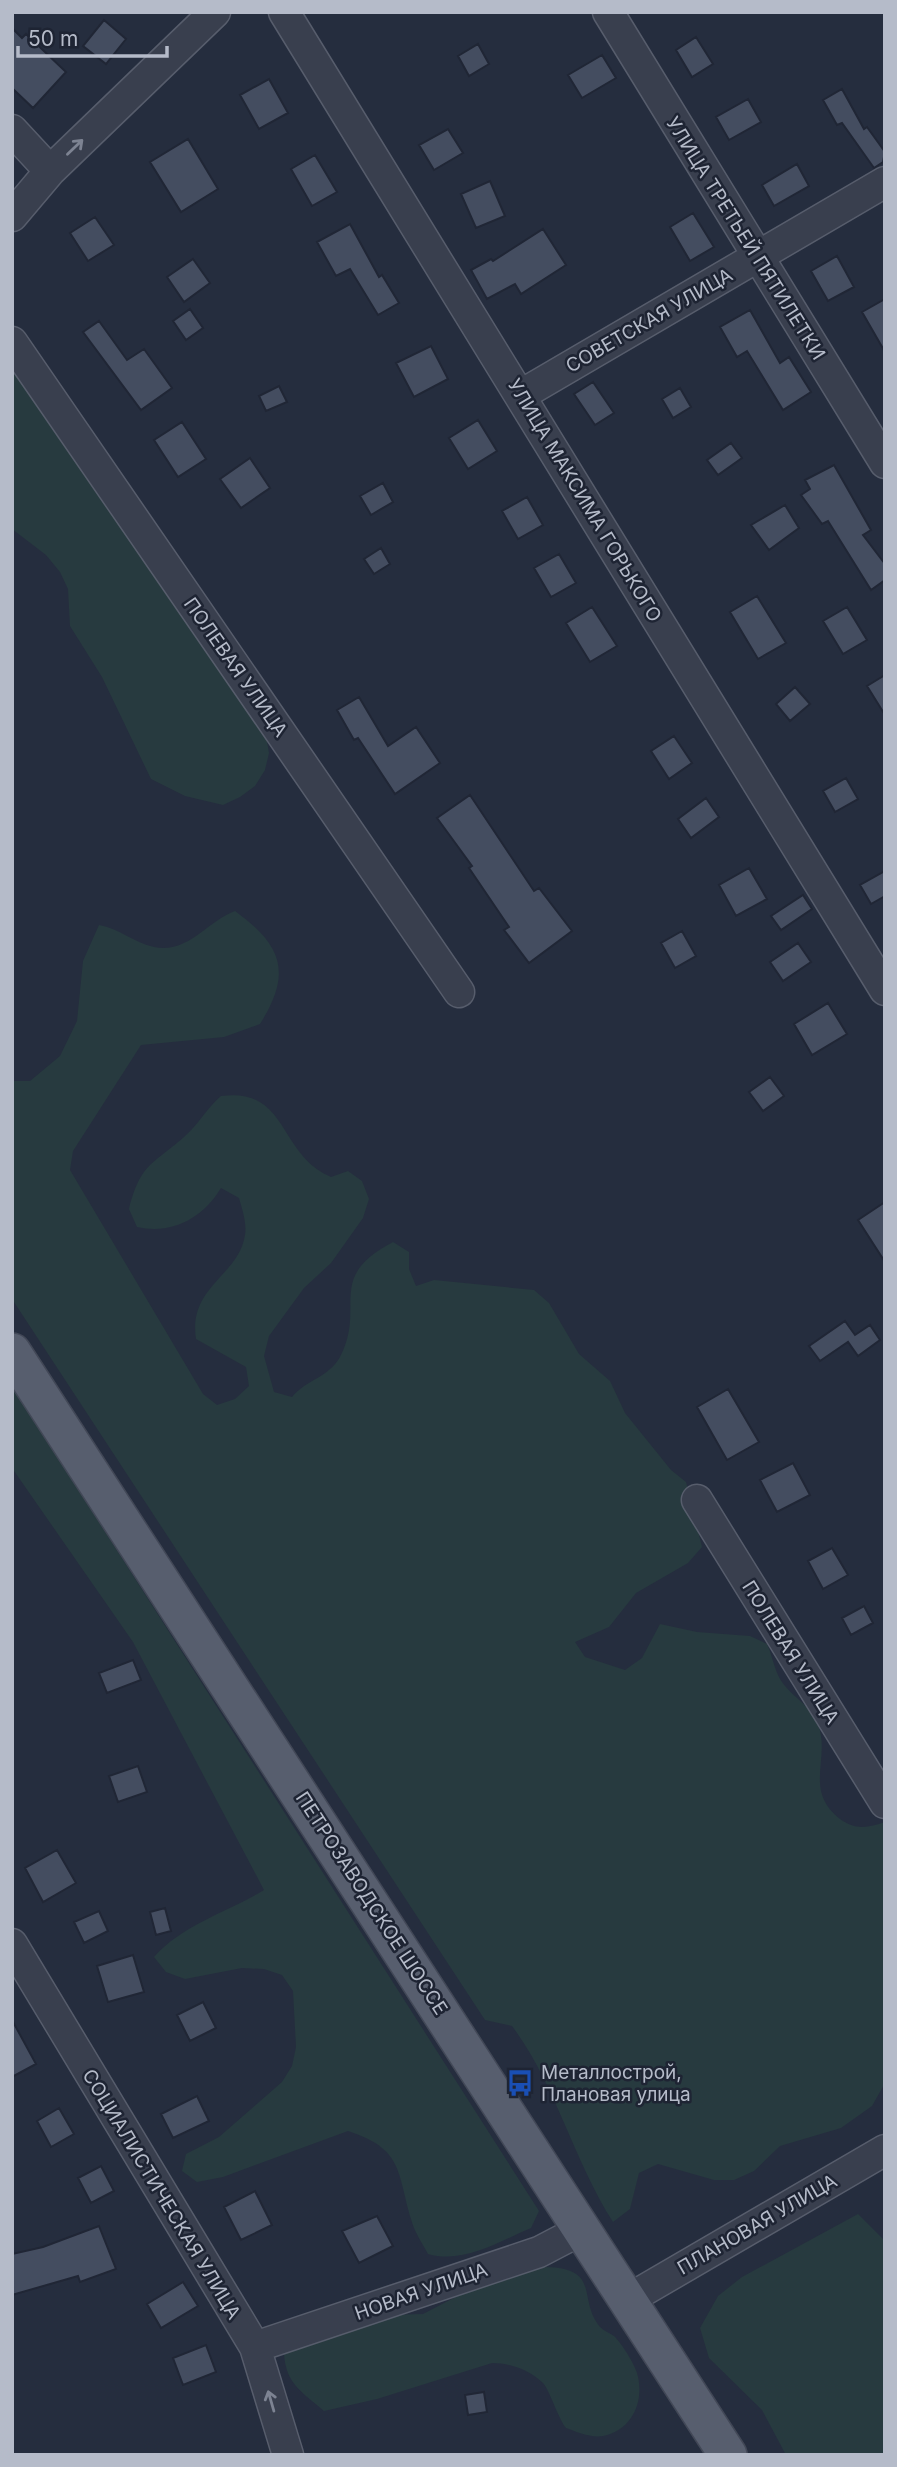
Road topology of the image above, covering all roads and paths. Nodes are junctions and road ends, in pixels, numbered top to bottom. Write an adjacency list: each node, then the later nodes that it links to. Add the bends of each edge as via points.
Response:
1 (215, 12): 5 (street, one-way to 1)
2 (284, 12): 10 (street, УЛИЦА МАКСИМА ГОРЬКОГО)
3 (608, 12): 8 (street, УЛИЦА ТРЕТЬЕЙ ПЯТИЛЕТКИ)
4 (12, 131): 5 (street)
5 (50, 172): 7 (street)
6 (885, 182): 8 (street, СОВЕТСКАЯ УЛИЦА)
7 (12, 216)
8 (758, 256): 10 (street, СОВЕТСКАЯ УЛИЦА); 11 (street, УЛИЦА ТРЕТЬЕЙ ПЯТИЛЕТКИ)
9 (12, 342): 13 (street, ПОЛЕВАЯ УЛИЦА)
10 (521, 395): 12 (street, УЛИЦА МАКСИМА ГОРЬКОГО)
11 (885, 463)
12 (885, 990)
13 (459, 992)
14 (12, 1352): 20 (main road, ПЕТРОЗАВОДСКОЕ ШОССЕ)
15 (697, 1500): 16 (street, ПОЛЕВАЯ УЛИЦА)
16 (885, 1804)
17 (12, 1944): 18 (street, СОЦИАЛИСТИЧЕСКАЯ УЛИЦА)
18 (21, 1982): 22 (street, СОЦИАЛИСТИЧЕСКАЯ УЛИЦА)
19 (885, 2150): 21 (street, ПЛАНОВАЯ УЛИЦА)
20 (583, 2229): 21 (main road, ПЕТРОЗАВОДСКОЕ ШОССЕ); 22 (street, НОВАЯ УЛИЦА, via 539,2252)
21 (629, 2299): 24 (main road, ПЕТРОЗАВОДСКОЕ ШОССЕ)
22 (255, 2347): 23 (street, СОЦИАЛИСТИЧЕСКАЯ УЛИЦА, one-way to 22)
23 (288, 2455)
24 (728, 2455)

